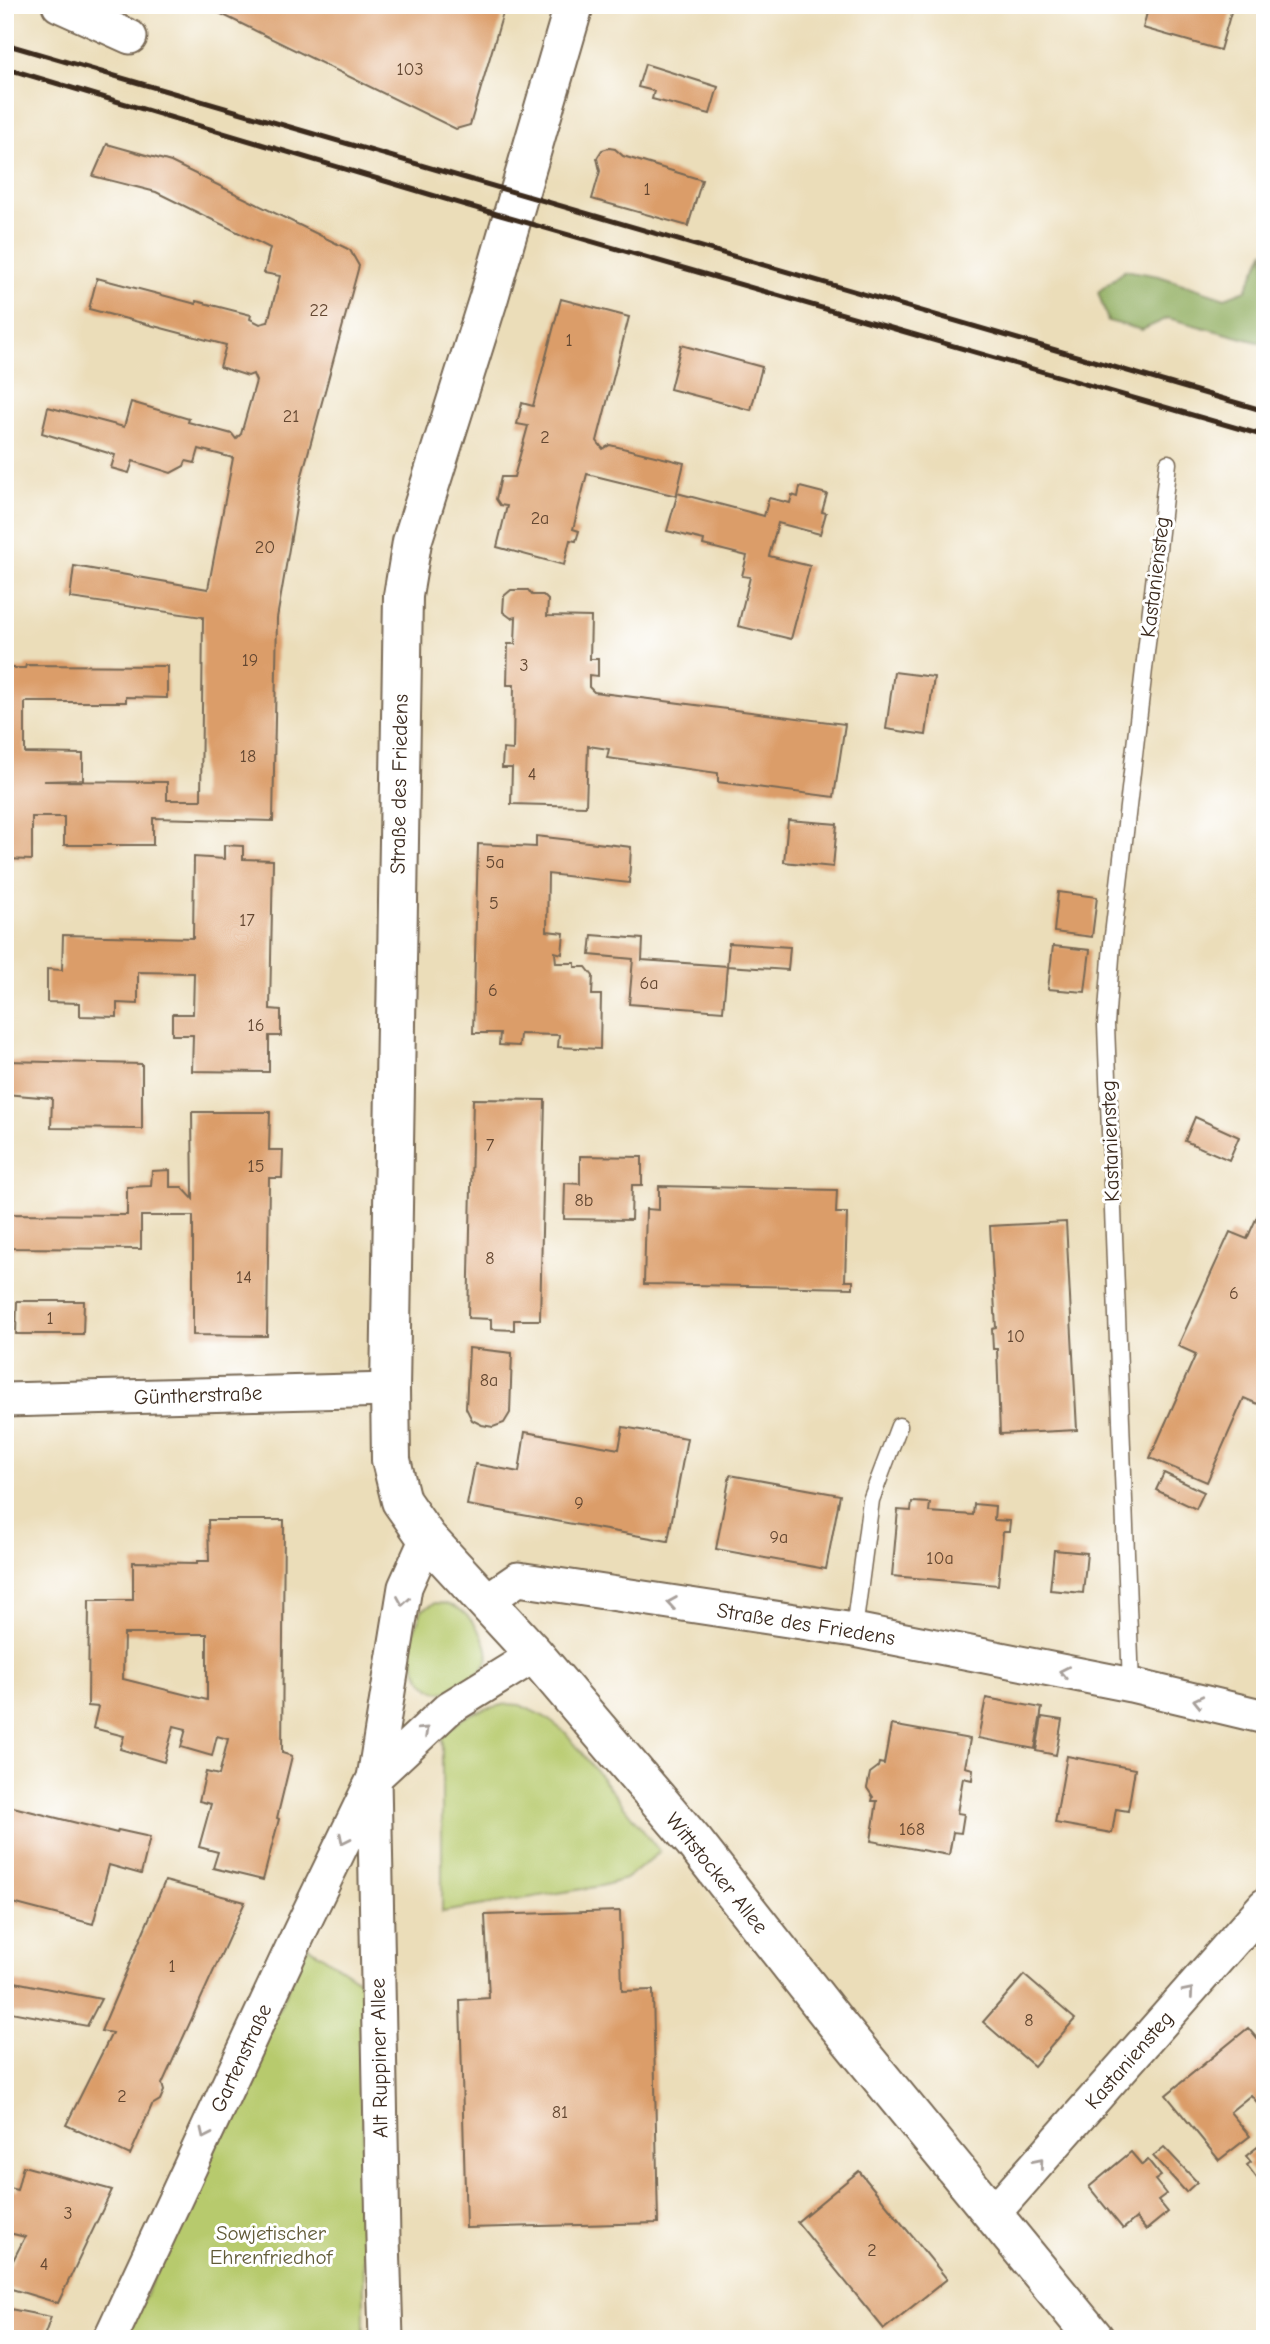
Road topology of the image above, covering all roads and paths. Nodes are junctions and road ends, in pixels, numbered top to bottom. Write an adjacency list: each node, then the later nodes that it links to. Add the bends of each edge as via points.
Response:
1 (59, 5): 3 (street)
2 (574, 5): 5 (main road, Straße des Friedens, via 412,541 402,596)
3 (130, 37)
4 (1168, 463): 12 (lane, Kastaniensteg, via 1106,1025)
5 (390, 1390): 6 (street, Güntherstraße); 8 (main road, Wittstocker Allee, via 393,1470 401,1501)
6 (5, 1400)
7 (899, 1426): 10 (lane, via 871,1500)
8 (427, 1538): 9 (main road, Wittstocker Allee); 14 (street, Alt Ruppiner Allee, one-way to 14, via 405,1587)
9 (486, 1601): 10 (street, Straße des Friedens, one-way to 9, via 518,1579); 11 (main road, Wittstocker Allee)
10 (854, 1630): 12 (street, Straße des Friedens, one-way to 10)
11 (536, 1655): 14 (street, one-way to 11, via 449,1708); 16 (main road, Wittstocker Allee, via 694,1842)
12 (1131, 1685): 13 (street, one-way to 12)
13 (1265, 1717)
14 (374, 1778): 17 (street, Gartenstraße, one-way to 17); 18 (street, Alt Ruppiner Allee)
15 (1265, 1905): 16 (street, Kastaniensteg, one-way to 15)
16 (993, 2214): 19 (main road, Wittstocker Allee)
17 (110, 2339)
18 (386, 2339)
19 (1095, 2339)

